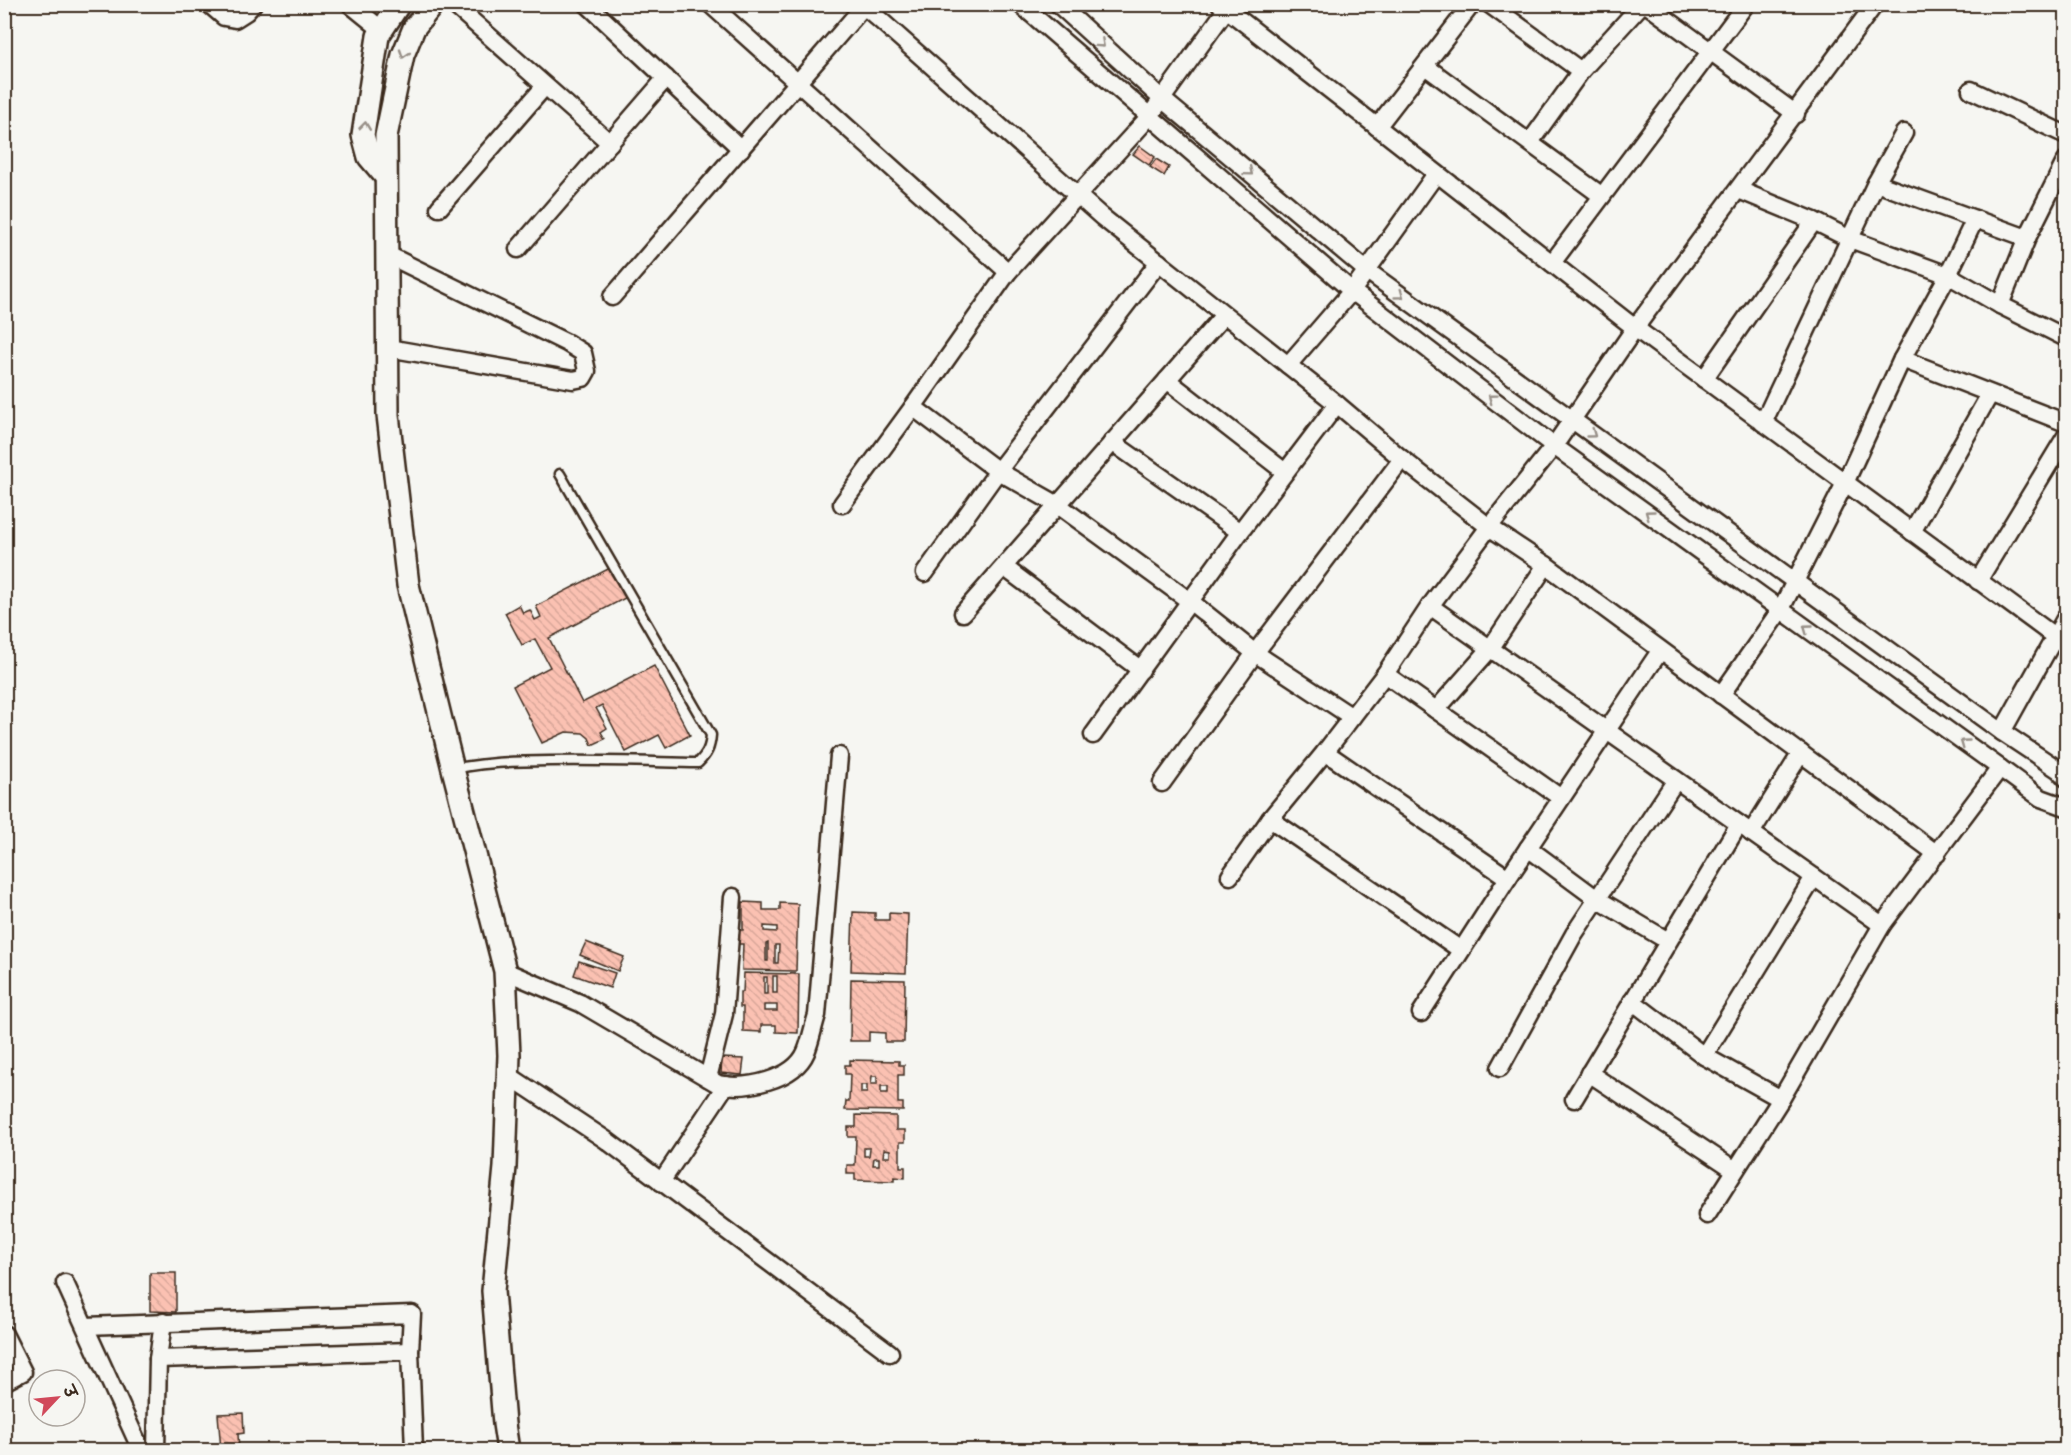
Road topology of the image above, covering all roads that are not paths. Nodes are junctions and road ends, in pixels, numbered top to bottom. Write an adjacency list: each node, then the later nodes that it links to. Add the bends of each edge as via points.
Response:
1 (209, 4): 2 (street, via 224,17 235,20)
2 (253, 4)
3 (350, 4): 18 (street)
4 (399, 4): 18 (street)
5 (433, 4): 37 (street, one-way to 37, via 414,28 403,55 386,136)
6 (453, 4): 24 (street)
7 (587, 4): 22 (street)
8 (710, 4): 23 (street)
9 (1020, 4): 28 (street)
10 (1058, 4): 26 (street, one-way to 26)
11 (1472, 4): 20 (street)
12 (1489, 4): 21 (street)
13 (1644, 4): 19 (street); 21 (street)
14 (1746, 4): 19 (street)
15 (1875, 4): 27 (street)
16 (863, 5): 23 (street); 40 (street)
17 (1225, 6): 26 (street); 29 (street)
18 (382, 30): 37 (street, one-way to 18, via 369,157 363,135)
19 (1711, 52): 27 (street); 41 (street)
20 (1425, 66): 29 (street); 32 (street)
21 (1581, 71): 32 (street)
22 (666, 78): 33 (street); 34 (street)
23 (798, 84): 34 (street); 52 (street)
24 (545, 86): 33 (street); 42 (street)
25 (1971, 90): 31 (street)
26 (1162, 99): 28 (street); 51 (street, one-way to 51)
27 (1796, 114): 39 (street)
28 (1149, 117): 40 (street); 54 (street)
29 (1377, 127): 36 (street)
30 (1904, 133): 38 (street)
31 (2067, 135)
32 (1530, 142): 41 (street)
33 (610, 143): 47 (street)
34 (741, 149): 55 (street)
35 (2067, 160): 45 (street)
36 (1436, 174): 50 (street); 51 (street)
37 (386, 177): 48 (street)
38 (1876, 183): 43 (street); 46 (street)
39 (1739, 190): 44 (street); 58 (street)
40 (1077, 195): 49 (street); 52 (street)
41 (1602, 196): 50 (street)
42 (439, 207)
43 (1975, 219): 45 (street); 53 (street)
44 (1814, 221): 46 (street); 63 (street)
45 (2027, 238): 56 (street)
46 (1850, 239): 53 (street); 69 (street)
47 (518, 249)
48 (386, 254): 60 (street); 60 (street, via 567,343 583,353 587,371 583,378 573,380)
49 (1159, 262): 57 (street); 75 (street)
50 (1552, 263): 58 (street)
51 (1366, 270): 54 (street); 68 (street, one-way to 68)
52 (1008, 272): 67 (street)
53 (1948, 275): 56 (street); 61 (street)
54 (1352, 291): 62 (street); 73 (street, one-way to 54)
55 (612, 297)
56 (2000, 305): 59 (street)
57 (1224, 315): 62 (street); 64 (street)
58 (1635, 328): 63 (street); 68 (street)
59 (2067, 338)
60 (388, 348): 110 (street, via 388,415 408,585)
61 (1902, 359): 65 (street); 78 (street)
62 (1288, 365): 66 (street)
63 (1704, 379): 69 (street)
64 (1167, 380): 72 (street); 76 (street)
65 (1990, 394): 70 (street); 83 (street)
66 (1337, 404): 74 (street); 76 (street)
67 (913, 407): 75 (street); 79 (street)
68 (1572, 420): 73 (street); 87 (street, one-way to 87)
69 (1763, 423): 78 (street)
70 (2067, 423)
71 (2067, 436): 88 (street)
72 (1112, 442): 80 (street); 82 (street)
73 (1554, 446): 81 (street); 91 (street, one-way to 73)
74 (1402, 459): 81 (street); 97 (street)
75 (998, 471): 80 (street); 86 (street)
76 (1285, 472): 82 (street)
77 (560, 474): 110 (lane, via 711,735 711,746 698,763 532,761)
78 (1845, 483): 83 (street); 87 (street)
79 (842, 504)
80 (1058, 505): 85 (street); 89 (street)
81 (1489, 527): 84 (street); 90 (street)
82 (1240, 532): 89 (street)
83 (1912, 532): 88 (street)
84 (1546, 565): 95 (street); 96 (street)
85 (1004, 567): 92 (street); 98 (street)
86 (925, 573)
87 (1795, 581): 91 (street); 104 (street)
88 (1978, 581): 94 (street)
89 (1191, 602): 97 (street); 98 (street)
90 (1430, 606): 95 (street); 99 (street)
91 (1781, 609): 100 (street); 109 (street, one-way to 91)
92 (963, 613)
93 (2067, 617): 94 (street)
94 (2054, 636): 104 (street)
95 (1490, 649): 101 (street); 103 (street)
96 (1660, 651): 100 (street); 103 (street)
97 (1255, 653): 102 (street); 113 (street)
98 (1141, 670): 105 (street)
99 (1385, 674): 101 (street); 102 (street)
100 (1721, 695): 107 (street)
101 (1436, 710): 114 (street)
102 (1352, 717): 106 (street)
103 (1606, 731): 112 (street); 114 (street)
104 (2002, 732): 111 (street)
105 (1093, 735)
106 (1325, 752): 116 (street); 122 (street)
107 (1801, 753): 117 (street); 119 (street)
108 (839, 756): 136 (street, via 817,1015 806,1053 796,1066 777,1077 759,1084)
109 (2000, 768): 115 (street, via 2041,798); 119 (street)
110 (453, 769): 128 (street)
111 (2067, 778)
112 (1676, 780): 117 (street); 124 (street)
113 (1162, 783)
114 (1561, 798): 118 (street)
115 (2067, 807)
116 (1270, 819): 120 (street); 127 (street)
117 (1745, 829): 121 (street); 126 (street)
118 (1528, 848): 122 (street); 124 (street)
119 (1937, 854): 125 (street)
120 (1230, 876)
121 (1814, 877): 125 (street); 131 (street)
122 (1508, 878): 127 (street)
123 (733, 897): 135 (street, via 724,1014)
124 (1598, 899): 126 (street); 132 (street, via 1574,934)
125 (1882, 925): 138 (street)
126 (1668, 941): 129 (street)
127 (1461, 950): 130 (street)
128 (506, 970): 134 (street); 135 (street, via 580,1003)
129 (1632, 1001): 131 (street); 133 (street)
130 (1421, 1013)
131 (1704, 1056): 138 (street)
132 (1500, 1068)
133 (1589, 1073): 137 (street); 139 (street)
134 (508, 1075): 140 (street); 153 (street, via 505,1167 493,1291)
135 (708, 1078): 136 (street)
136 (726, 1085): 140 (street)
137 (1574, 1099)
138 (1781, 1099): 139 (street)
139 (1735, 1170): 141 (street)
140 (661, 1182): 147 (street)
141 (1707, 1215)
142 (65, 1283): 144 (street)
143 (163, 1322): 144 (street); 146 (street, via 412,1314); 148 (street)
144 (86, 1326): 150 (street)
145 (4, 1334): 149 (street, via 23,1372)
146 (410, 1351): 148 (street); 152 (street)
147 (890, 1353)
148 (158, 1359): 151 (street)
149 (4, 1382)
150 (141, 1450)
151 (156, 1450)
152 (414, 1450)
153 (508, 1450)

